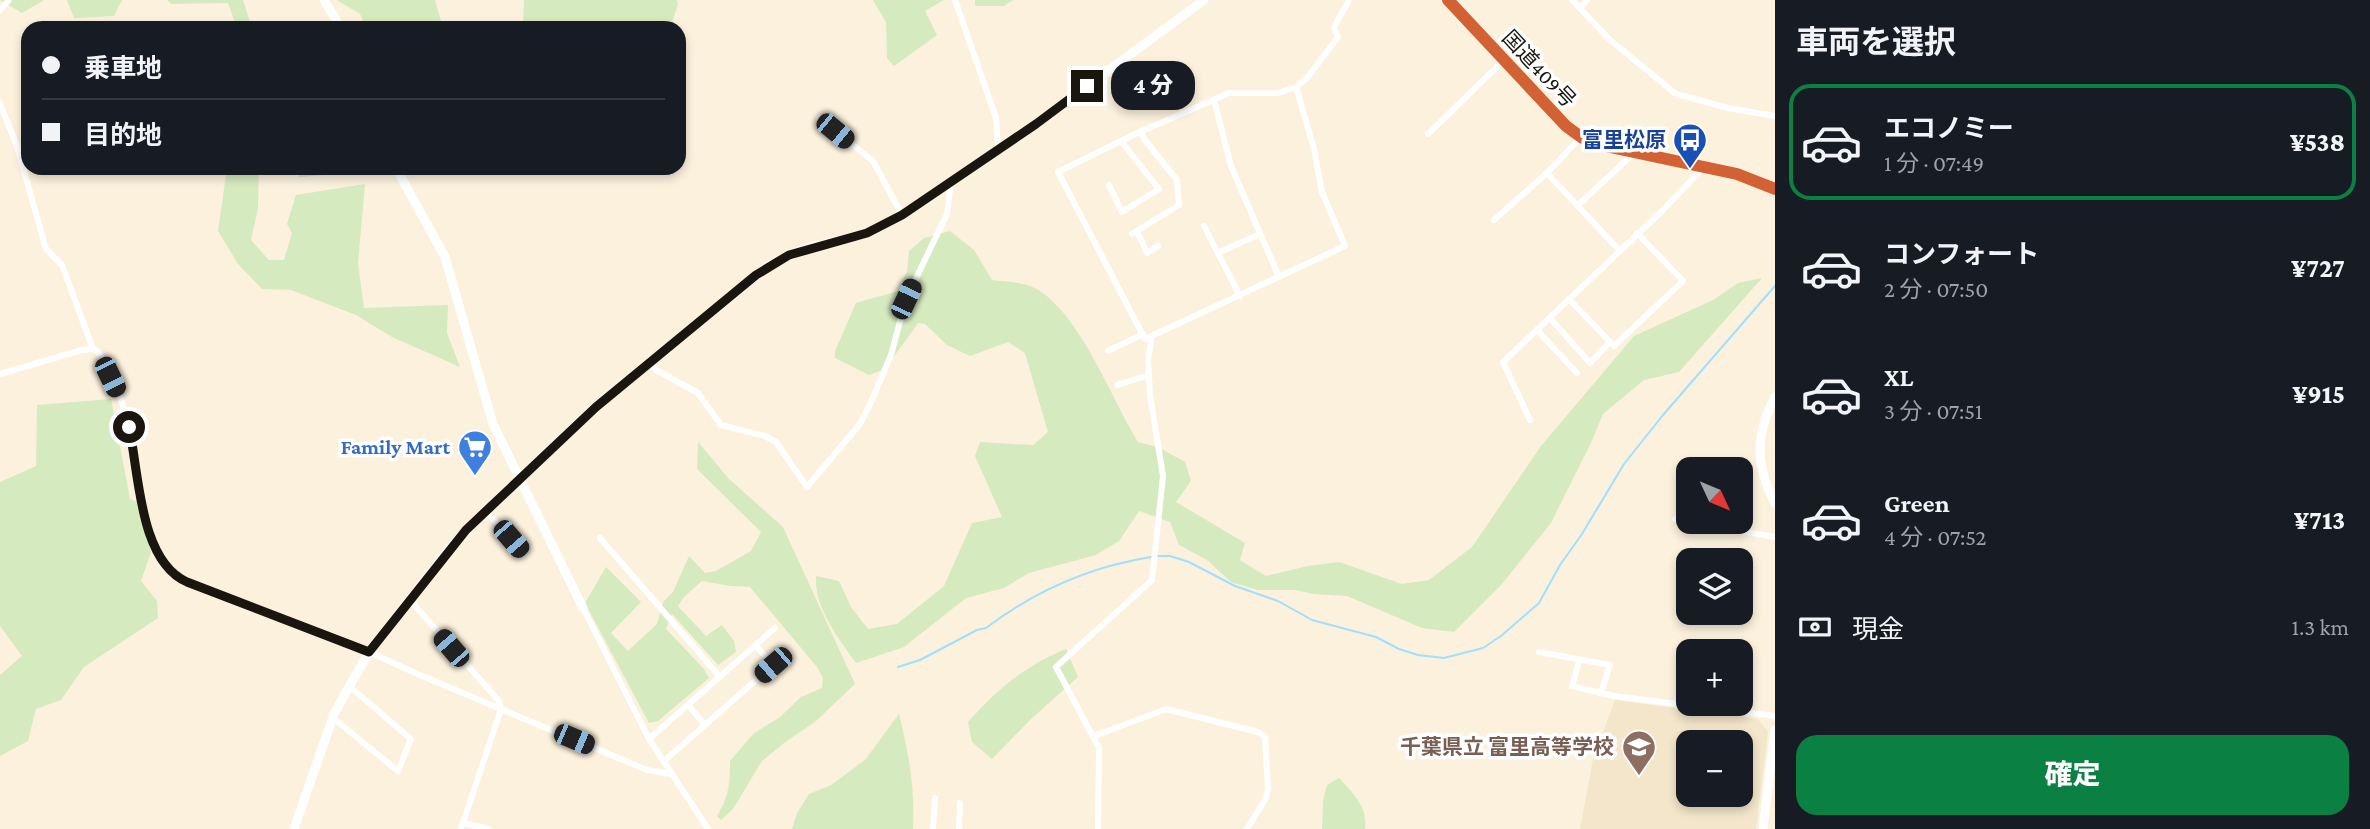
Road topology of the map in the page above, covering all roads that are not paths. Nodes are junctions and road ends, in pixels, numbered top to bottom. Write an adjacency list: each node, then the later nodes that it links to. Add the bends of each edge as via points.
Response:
1 (9, 0): 10 (street)
2 (324, 0): 11 (street)
3 (955, 0): 22 (street, via 996,118)
4 (1204, 0): 22 (street)
5 (1349, 0): 13 (street, via 1334,27 1338,37)
6 (1448, 0): 12 (highway, 国道409号)
7 (1572, 0): 9 (street)
8 (1587, 0): 9 (street)
9 (1580, 8): 16 (street, via 1610,40 1676,93)
10 (0, 10)
11 (337, 21)
12 (1504, 60): 19 (street); 20 (highway, 国道409号)
13 (1296, 87): 14 (street, via 1278,93 1229,93); 41 (street, via 1322,192 1345,246)
14 (1214, 100): 18 (street); 37 (street, via 1230,166)
15 (0, 104): 24 (street)
16 (1775, 116)
17 (819, 118): 33 (street, via 873,161)
18 (1141, 131): 21 (street); 38 (street, via 1177,180 1178,205 1135,232 1147,253)
19 (1428, 134)
20 (1581, 137): 23 (highway, 国道409号); 26 (street)
21 (1121, 141): 30 (street, via 1159,189 1122,212); 46 (street, via 1058,172)
22 (998, 150): 29 (street)
23 (1635, 152): 25 (highway, 国道409号); 32 (street)
24 (21, 160)
25 (1704, 167): 31 (highway, 国道409号); 36 (street)
26 (1547, 173): 32 (street); 34 (street)
27 (25, 175): 49 (street, via 46,249 62,265)
28 (400, 175): 58 (street, via 444,257 493,424)
29 (951, 182): 33 (street); 51 (street, via 947,214 906,299 891,355 872,400 860,424 807,487 776,442 721,425 698,393)
30 (1109, 185)
31 (1774, 187)
32 (1577, 205): 39 (street)
33 (902, 215): 51 (street, via 867,233 777,261)
34 (1494, 220)
35 (1204, 226): 40 (street)
36 (1637, 233): 39 (street); 48 (street, via 1683,281 1614,346)
37 (1260, 234): 40 (street); 41 (street)
38 (1158, 246)
39 (1619, 250): 43 (street)
40 (1218, 253): 42 (street)
41 (1279, 277): 42 (street)
42 (1240, 296): 47 (street)
43 (1569, 299): 44 (street); 48 (street)
44 (1550, 318): 45 (street); 48 (street, via 1590,363)
45 (1537, 330): 52 (street); 57 (street, via 1503,362)
46 (1143, 334): 47 (street, via 1146,340); 50 (street)
47 (1152, 337): 54 (street)
48 (1610, 342)
49 (93, 349): 53 (street); 69 (street, via 121,398 147,530 174,575)
50 (1108, 352)
51 (649, 363): 58 (street)
52 (1577, 373)
53 (0, 374)
54 (1149, 374): 55 (street); 83 (street, via 1163,476 1152,580 1056,667)
55 (1118, 385)
56 (1775, 397): 59 (street, via 1764,418 1759,455)
57 (1530, 420)
58 (520, 478): 60 (street); 66 (street)
59 (1775, 503)
60 (486, 511): 64 (street); 65 (street)
61 (1754, 533): 62 (street)
62 (1775, 537)
63 (600, 538): 74 (street)
64 (524, 554)
65 (410, 600): 69 (street); 78 (street, via 499,701)
66 (583, 608): 84 (street)
67 (775, 628): 68 (street)
68 (756, 646): 73 (street); 74 (street)
69 (369, 652): 75 (street); 78 (street)
70 (788, 652): 73 (street)
71 (1539, 652): 72 (street)
72 (1579, 661): 76 (street, via 1572,686); 76 (street, via 1610,665)
73 (773, 665): 81 (street)
74 (720, 677): 77 (street)
75 (349, 686): 80 (street); 80 (street, via 411,739 398,771)
76 (1601, 693): 79 (street)
77 (688, 705): 81 (street); 84 (street)
78 (500, 709): 86 (street, via 647,770); 89 (street)
79 (1775, 716)
80 (333, 718): 90 (street)
81 (705, 725): 85 (street)
82 (1775, 730): 97 (street)
83 (1094, 736): 95 (street, via 1099,748); 96 (street, via 1166,709 1258,732 1265,737 1268,789)
84 (649, 739): 85 (street)
85 (664, 761): 86 (street)
86 (671, 774): 92 (street)
87 (935, 798): 93 (street)
88 (960, 803): 94 (street)
89 (462, 826): 91 (street)
90 (294, 829)
91 (489, 829)
92 (708, 829)
93 (933, 829)
94 (959, 829)
95 (1098, 829)
96 (1247, 829)
97 (1763, 829)

